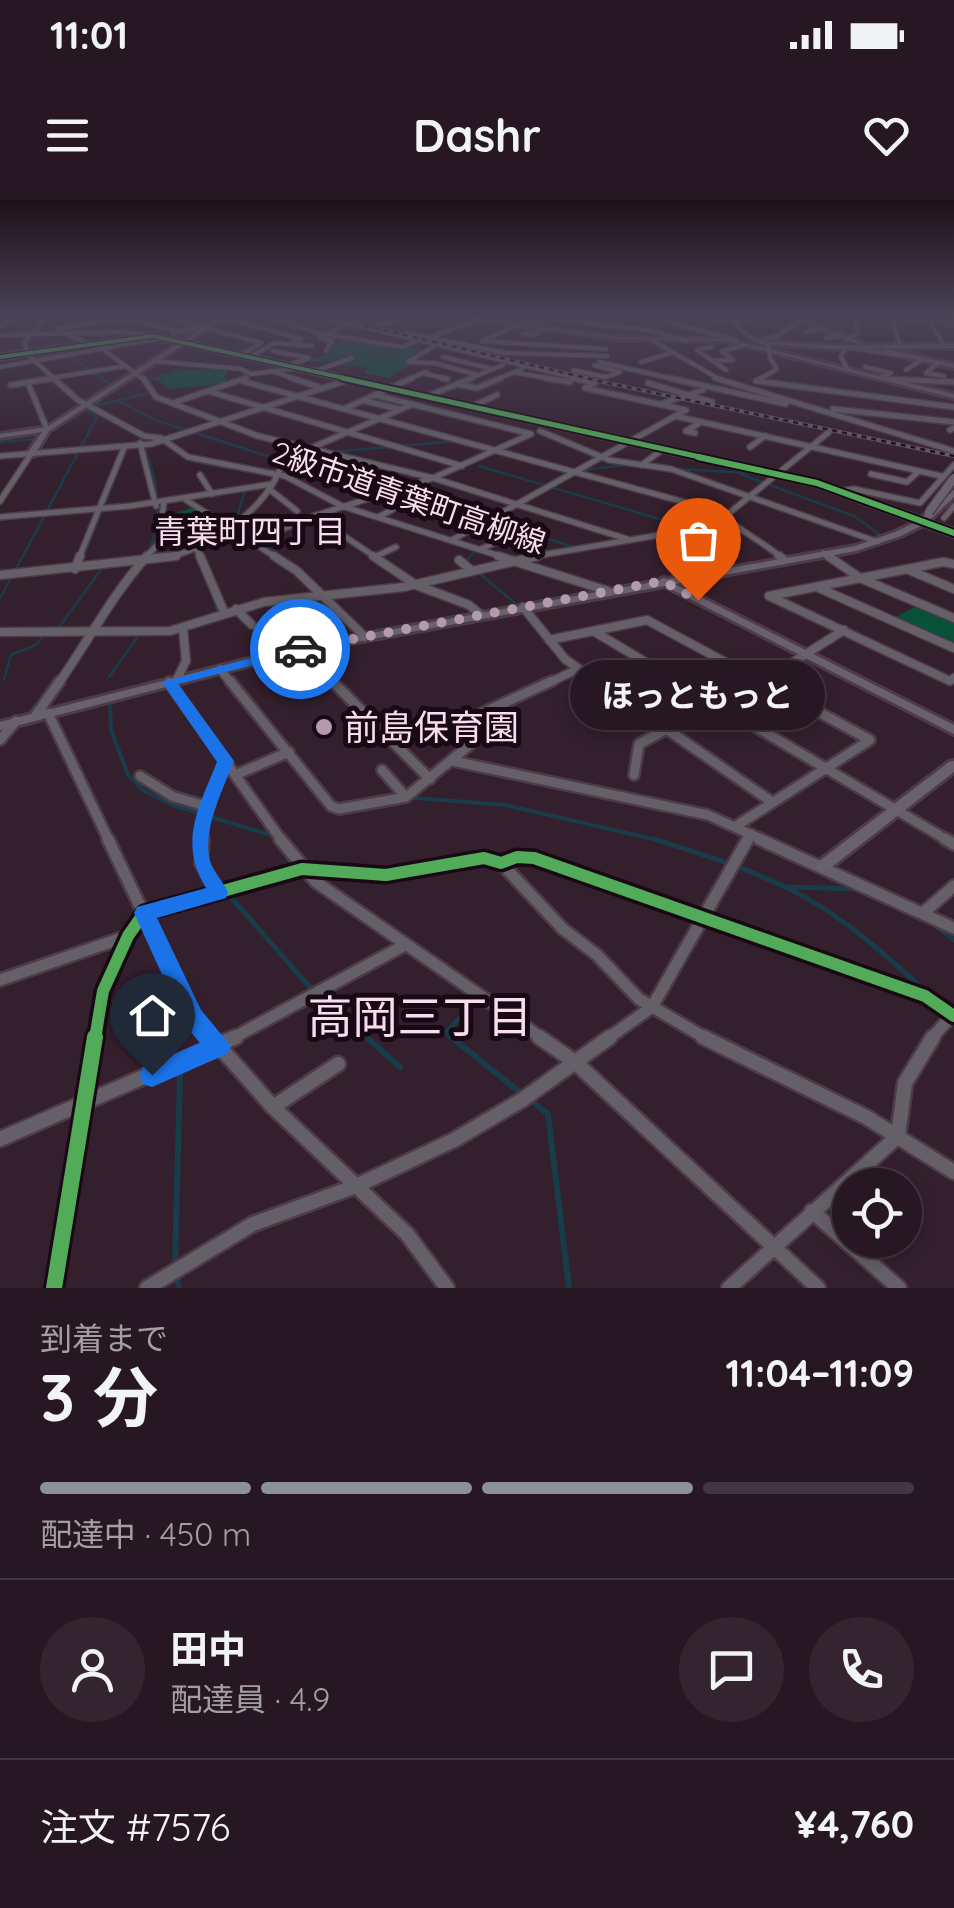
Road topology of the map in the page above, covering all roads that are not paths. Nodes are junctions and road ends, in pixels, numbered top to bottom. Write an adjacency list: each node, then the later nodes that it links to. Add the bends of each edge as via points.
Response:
1 (40, 367): 40 (street)
2 (121, 367): 40 (street)
3 (127, 367): 34 (street)
4 (145, 367): 34 (street)
5 (215, 367): 37 (street)
6 (294, 367): 24 (street)
7 (327, 367): 33 (street)
8 (438, 367): 35 (street)
9 (448, 367): 38 (street)
10 (483, 367): 26 (street)
11 (498, 367): 26 (street)
12 (518, 367): 25 (street)
13 (601, 367): 27 (street, via 620,372 606,378)
14 (630, 367): 58 (street)
15 (698, 367): 53 (street)
16 (721, 367): 28 (street)
17 (775, 367): 47 (street)
18 (804, 367): 29 (street)
19 (835, 367): 30 (street)
20 (846, 367): 30 (street)
21 (865, 367): 43 (street, via 891,373)
22 (911, 367): 31 (street)
23 (934, 367): 44 (street, via 926,373)
24 (298, 368): 32 (street); 33 (street)
25 (524, 368): 36 (street); 46 (street)
26 (492, 369): 38 (street)
27 (573, 370)
28 (726, 370)
29 (804, 370)
30 (848, 370): 43 (street)
31 (906, 370)
32 (271, 371): 37 (street); 55 (street)
33 (315, 371): 42 (street)
34 (136, 372): 74 (street, via 156,396); 79 (street)
35 (423, 373): 39 (street); 41 (street)
36 (514, 373): 46 (street); 51 (street, via 477,388)
37 (251, 374): 49 (street)
38 (478, 375): 51 (street)
39 (414, 377): 45 (street); 56 (street)
40 (54, 378): 48 (street); 65 (street)
41 (447, 378)
42 (351, 379): 55 (street); 56 (street)
43 (883, 379): 44 (street); 62 (street)
44 (944, 379): 54 (street)
45 (430, 380)
46 (580, 380): 57 (street, via 595,383)
47 (756, 381): 53 (street); 61 (street)
48 (28, 382): 52 (street); 99 (street)
49 (242, 382): 59 (street); 70 (street)
50 (648, 383): 68 (street)
51 (457, 384): 67 (street)
52 (11, 385)
53 (733, 385): 58 (street); 77 (street)
54 (954, 385)
55 (323, 388): 70 (street)
56 (392, 388): 66 (street); 67 (street)
57 (585, 388): 60 (street); 76 (street)
58 (706, 390): 68 (street); 86 (street)
59 (211, 392): 74 (street); 83 (street)
60 (575, 392)
61 (829, 392): 71 (street); 77 (street)
62 (936, 392): 69 (street); 78 (street)
63 (83, 393): 65 (street)
64 (496, 394): 80 (street)
65 (72, 395): 79 (street)
66 (376, 395): 72 (street); 75 (street)
67 (428, 396): 80 (street)
68 (682, 396): 73 (street); 76 (street)
69 (954, 396)
70 (297, 397): 83 (street); 84 (street)
71 (863, 397): 78 (street); 89 (street)
72 (363, 400): 84 (street); 85 (street)
73 (712, 402)
74 (174, 403): 93 (street)
75 (414, 404): 85 (street); 104 (street)
76 (660, 404): 88 (street)
77 (807, 404): 86 (street); 89 (street)
78 (924, 404): 82 (street)
79 (84, 406): 95 (street, 2級市道青葉町高柳線); 99 (street)
80 (473, 406): 96 (street)
81 (696, 406): 88 (street)
82 (954, 407)
83 (264, 408): 93 (street); 101 (street)
84 (344, 408): 92 (street)
85 (401, 409): 92 (street)
86 (820, 409): 109 (street)
87 (889, 409): 91 (street)
88 (684, 411): 90 (street)
89 (845, 411): 91 (street)
90 (675, 416): 94 (street); 110 (street)
91 (881, 416): 97 (street, via 941,418)
92 (381, 418): 101 (street); 118 (street)
93 (224, 421): 111 (street); 116 (street)
94 (702, 422): 98 (street); 103 (street, via 686,431)
95 (127, 426): 111 (street, 2級市道青葉町高柳線); 112 (street, via 123,430)
96 (562, 426): 100 (street); 110 (street)
97 (953, 427)
98 (735, 429): 107 (street); 108 (street)
99 (48, 430): 106 (street); 120 (street)
100 (540, 431): 104 (street); 122 (street)
101 (344, 432): 116 (street); 125 (street)
102 (828, 432): 113 (street)
103 (695, 433)
104 (531, 434): 118 (street)
105 (932, 434): 109 (street)
106 (0, 436)
107 (765, 436): 113 (street); 114 (street)
108 (723, 437)
109 (914, 440): 119 (street)
110 (632, 441): 117 (street); 122 (street)
111 (162, 442): 112 (street); 134 (street, 2級市道青葉町高柳線, via 202,462)
112 (144, 446): 115 (street); 144 (street)
113 (812, 446): 127 (street); 128 (street)
114 (750, 447)
115 (124, 448): 120 (street); 147 (street)
116 (307, 448): 132 (street); 134 (street, via 284,460)
117 (665, 448): 123 (street); 128 (street)
118 (500, 450): 125 (street); 126 (street)
119 (954, 451)
120 (32, 454): 121 (street); 142 (street)
121 (0, 456)
122 (600, 456): 123 (street); 126 (street)
123 (641, 465): 139 (street, via 671,468)
124 (954, 465): 135 (street, via 920,504)
125 (462, 466): 132 (street)
126 (573, 471): 143 (street); 151 (street)
127 (918, 471): 129 (street, via 907,482); 131 (street)
128 (778, 473): 135 (street); 139 (street)
129 (871, 474)
130 (200, 475): 138 (street)
131 (941, 476)
132 (433, 478): 143 (street); 146 (street)
133 (954, 478): 153 (street, bridge)
134 (275, 481): 138 (street); 141 (street, 2級市道青葉町高柳線); 148 (street); 156 (street)
135 (840, 490): 153 (street)
136 (344, 491): 141 (street)
137 (954, 492): 153 (street)
138 (212, 494): 140 (street)
139 (748, 496): 151 (street); 164 (street)
140 (184, 498): 144 (street); 156 (street)
141 (329, 499): 146 (street, 2級市道青葉町高柳線)
142 (0, 501)
143 (517, 504): 157 (street); 162 (street)
144 (161, 505): 147 (street); 173 (street, via 158,544)
145 (954, 506): 153 (street)
146 (339, 507): 152 (street); 155 (street, 2級市道青葉町高柳線)
147 (101, 508): 154 (street); 175 (street)
148 (297, 510)
149 (392, 510): 155 (street)
150 (448, 514): 157 (street)
151 (726, 515): 158 (street); 170 (street)
152 (314, 516): 163 (street); 169 (street)
153 (934, 516): 159 (street); 164 (street)
154 (0, 517)
155 (378, 518): 161 (street, 2級市道青葉町高柳線)
156 (230, 525): 163 (street); 167 (street)
157 (480, 525): 161 (street)
158 (688, 530): 162 (street); 176 (street)
159 (954, 533)
160 (503, 539): 166 (street)
161 (452, 540): 166 (street, 2級市道青葉町高柳線)
162 (630, 540): 172 (street)
163 (254, 542): 186 (street)
164 (878, 542): 168 (street)
165 (396, 548): 169 (street)
166 (480, 549): 172 (street, 2級市道青葉町高柳線)
167 (197, 550): 173 (street); 189 (street)
168 (824, 553): 170 (street); 180 (street)
169 (374, 557): 182 (street)
170 (784, 559): 176 (street)
171 (459, 560): 178 (street)
172 (515, 560): 178 (street); 185 (street, 2級市道青葉町高柳線)
173 (144, 562): 175 (street); 195 (street, via 114,592)
174 (954, 564): 177 (street)
175 (75, 569): 179 (street)
176 (728, 569): 181 (street)
177 (906, 569): 180 (street); 184 (street)
178 (472, 570): 182 (street)
179 (0, 576)
180 (860, 578): 183 (street); 191 (street)
181 (663, 581): 185 (street); 202 (street)
182 (416, 585): 186 (street); 190 (street)
183 (816, 586): 194 (street, via 769,596); 200 (street)
184 (954, 589)
185 (608, 591): 187 (street)
186 (327, 595): 188 (street); 198 (street)
187 (523, 607): 190 (street); 199 (street)
188 (236, 609): 189 (street); 192 (street)
189 (224, 612): 193 (street)
190 (481, 615): 198 (street)
191 (954, 618)
192 (252, 625)
193 (183, 628): 195 (street); 206 (street, via 186,661)
194 (844, 630): 202 (street); 205 (street)
195 (96, 631): 197 (street); 208 (street)
196 (594, 631): 199 (street); 207 (street, via 655,622); 218 (street)
197 (0, 632)
198 (365, 637): 201 (street)
199 (550, 640): 204 (street)
200 (954, 648)
201 (300, 649): 203 (street); 223 (street)
202 (804, 655): 207 (street); 212 (street)
203 (220, 669): 206 (street); 214 (street)
204 (578, 669): 211 (street); 216 (street, via 482,713 482,734)
205 (954, 678)
206 (173, 681): 208 (street); 215 (street)
207 (763, 681): 218 (street, via 870,740)
208 (42, 715): 209 (street); 236 (street)
209 (16, 721): 210 (street); 213 (street)
210 (0, 726)
211 (666, 730): 221 (street, via 639,744); 225 (street)
212 (954, 730)
213 (0, 740)
214 (289, 752): 220 (street); 224 (street, via 331,806)
215 (225, 761): 220 (street); 227 (street)
216 (453, 761): 223 (street); 228 (street)
217 (954, 765): 226 (street)
218 (825, 769): 225 (street); 226 (street)
219 (382, 770): 224 (street)
220 (235, 775): 233 (street)
221 (634, 775)
222 (140, 776): 227 (street)
223 (430, 779): 224 (street)
224 (406, 797)
225 (772, 802): 228 (street)
226 (894, 810): 230 (street); 232 (street)
227 (206, 811): 235 (street, via 201,863)
228 (736, 826): 229 (street)
229 (750, 834): 232 (street); 238 (street)
230 (954, 844)
231 (501, 863): 233 (street, via 484,858 386,876); 238 (street, via 534,858); 243 (street, via 562,930)
232 (824, 866): 237 (street)
233 (302, 869): 235 (street); 241 (street)
234 (954, 886): 237 (street)
235 (218, 892): 236 (street)
236 (144, 913): 240 (street); 245 (street, via 193,1018)
237 (923, 913): 239 (street)
238 (704, 919): 243 (street); 244 (street, via 925,996)
239 (954, 928)
240 (128, 936): 242 (street); 248 (street, via 103,991)
241 (403, 946): 245 (street); 246 (street)
242 (0, 980)
243 (652, 1007): 246 (street); 250 (street)
244 (954, 1014): 250 (street, via 904,1075)
245 (219, 1046): 248 (street); 249 (street)
246 (575, 1062): 253 (street, via 454,1140); 255 (street)
247 (338, 1064): 249 (street)
248 (84, 1104): 251 (street); 256 (street)
249 (273, 1107): 253 (street)
250 (898, 1136): 252 (street); 254 (street)
251 (0, 1139)
252 (954, 1172)
253 (356, 1186): 257 (street, via 253,1224); 258 (street, via 407,1234)
254 (812, 1211): 255 (street); 261 (street)
255 (776, 1247): 259 (street); 260 (street)
256 (54, 1288)
257 (147, 1288)
258 (447, 1288)
259 (729, 1288)
260 (818, 1288)
261 (899, 1288)

